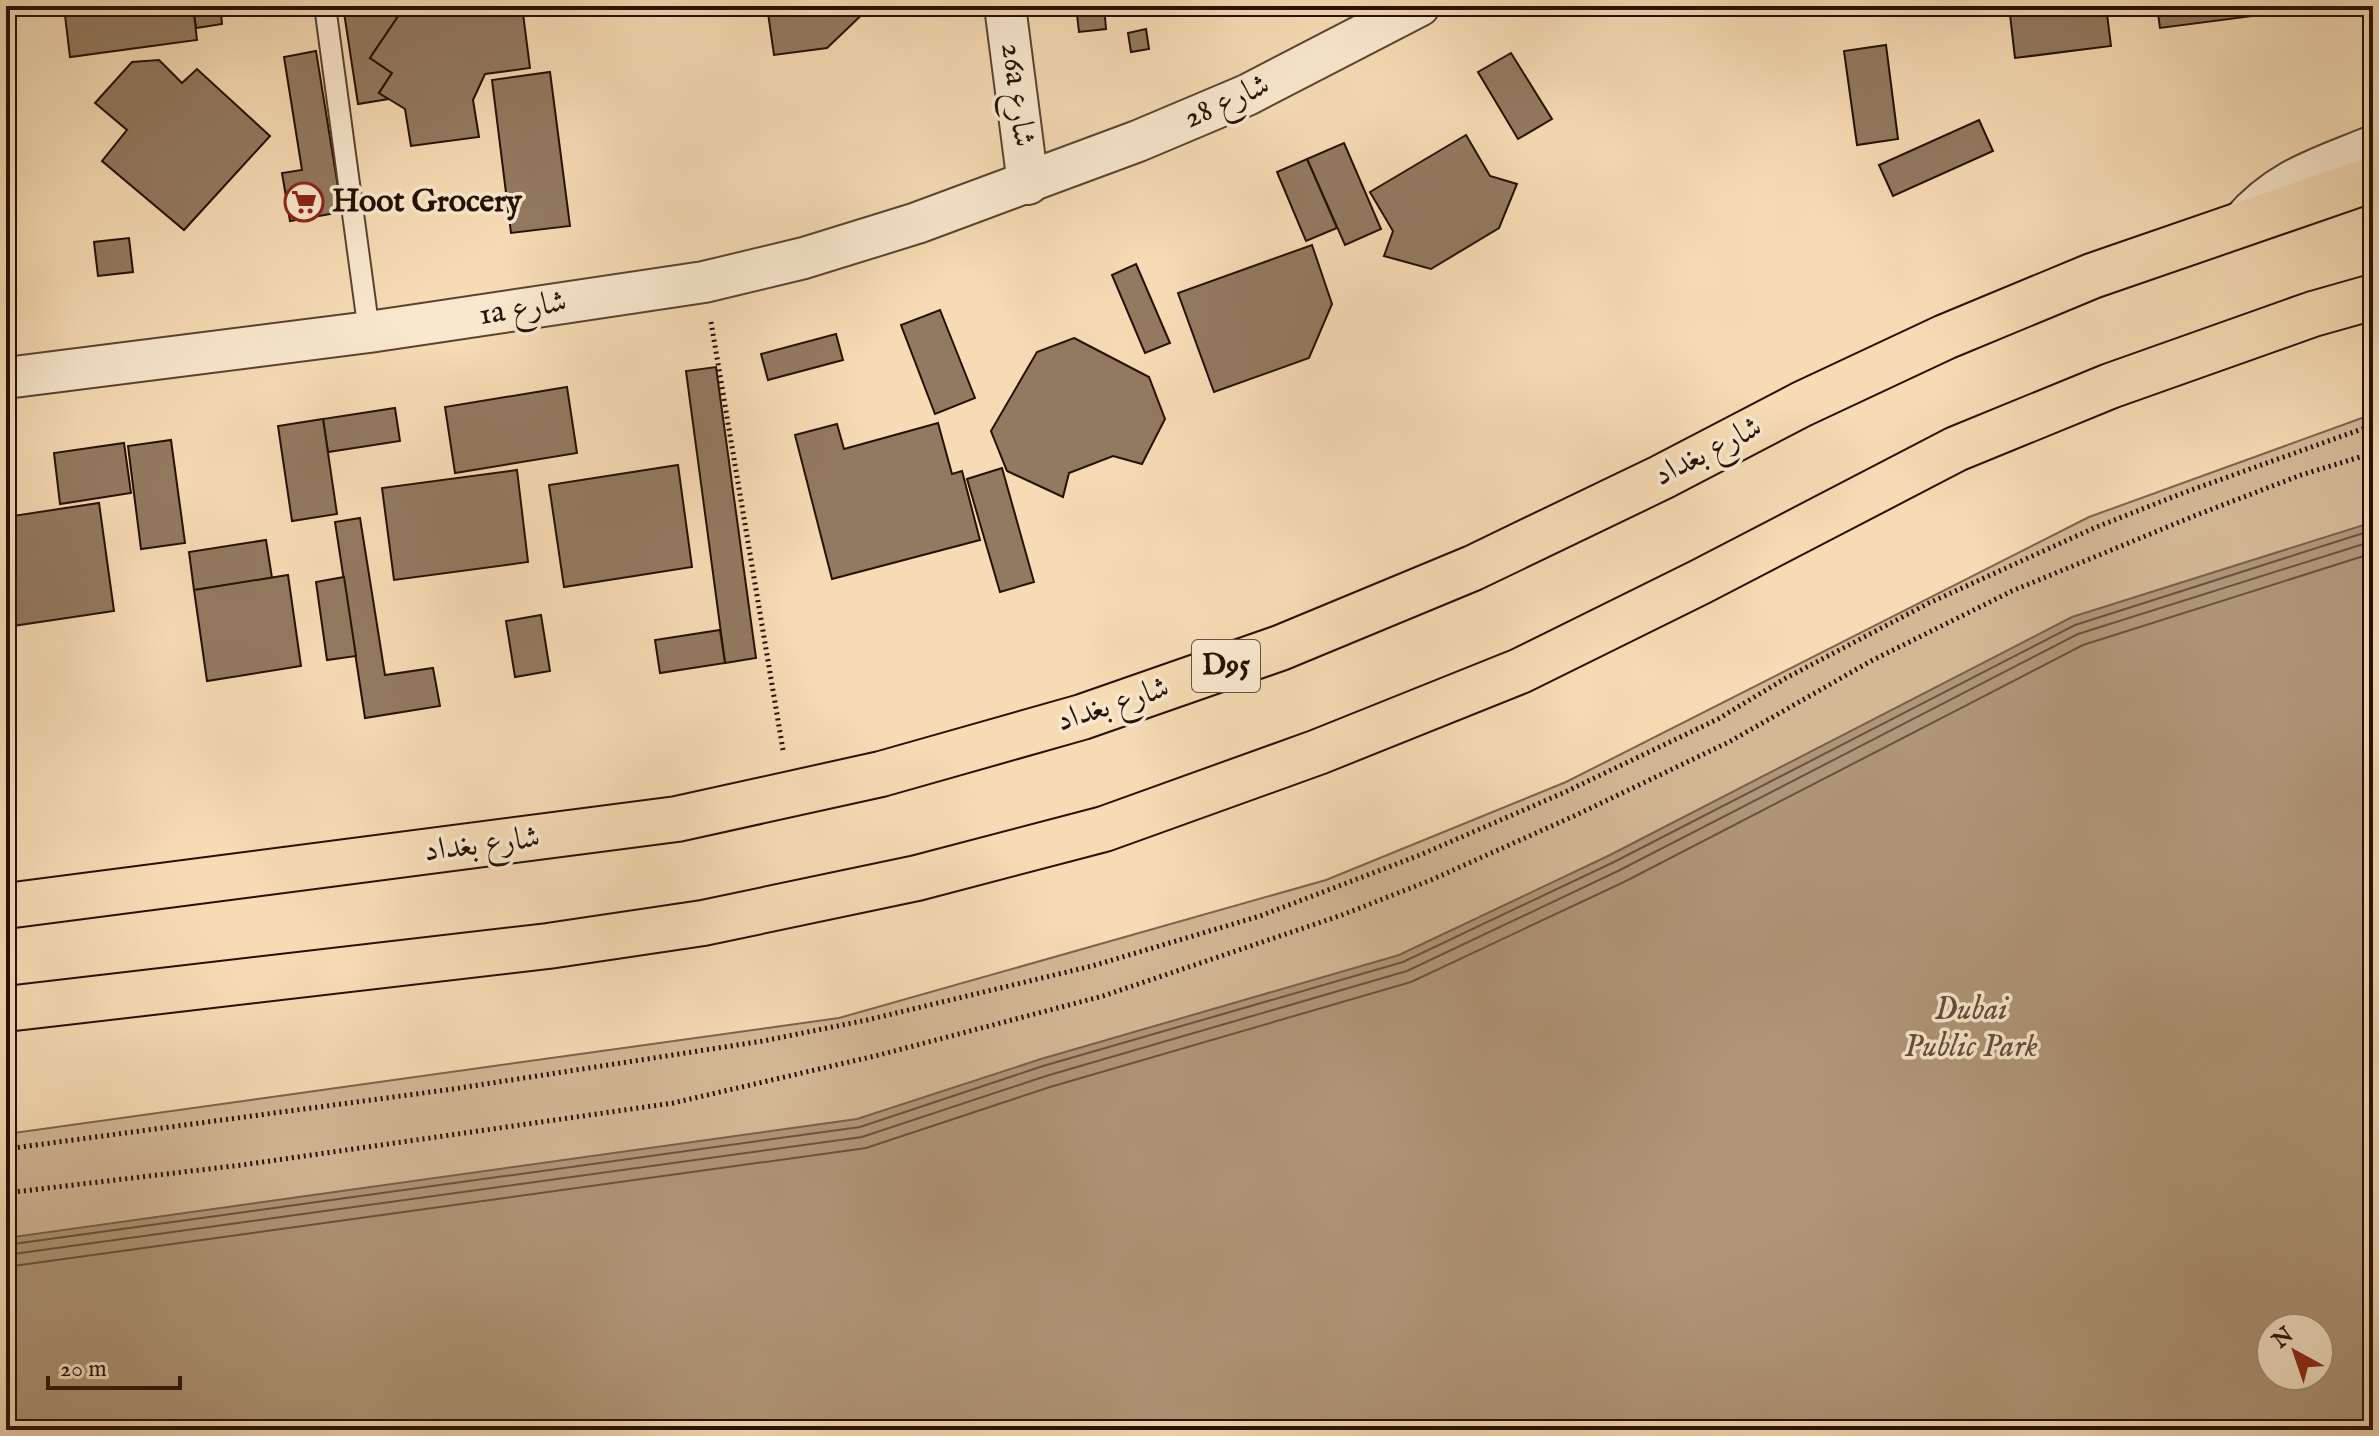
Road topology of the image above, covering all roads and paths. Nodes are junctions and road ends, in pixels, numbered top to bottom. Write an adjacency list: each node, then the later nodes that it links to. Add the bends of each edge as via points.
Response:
1 (325, 6): 10 (lane)
2 (1005, 6): 6 (street, 26a شارع)
3 (1419, 6): 6 (street, شارع 28, via 1247,95)
4 (2373, 146): 7 (street, via 2278,187)
5 (2373, 179): 7 (main road, شارع بغداد / D95)
6 (1028, 184): 8 (street, 1a شارع, via 804,258)
7 (2241, 223): 14 (main road, شارع بغداد / D95, via 2092,276 1945,337 1473,568 1280,648 1082,717)
8 (704, 282): 10 (street, 1a شارع); 14 (path)
9 (2373, 297): 16 (main road, via 2110,386 1956,449 1520,671 1318,752 1104,829 917,878 703,923)
10 (369, 332): 11 (street, 1a شارع)
11 (6, 378)
12 (2373, 425): 17 (path, via 2081,533 1929,603 1718,719 1563,793 1260,916 1092,966 763,1041)
13 (2373, 453): 18 (path, via 2301,475 2012,591 1871,661 1729,742 1431,880 1103,996 673,1103)
14 (790, 794): 15 (main road, شارع بغداد / D95, via 677,819)
15 (6, 906)
16 (6, 1009)
17 (6, 1149)
18 (6, 1193)

